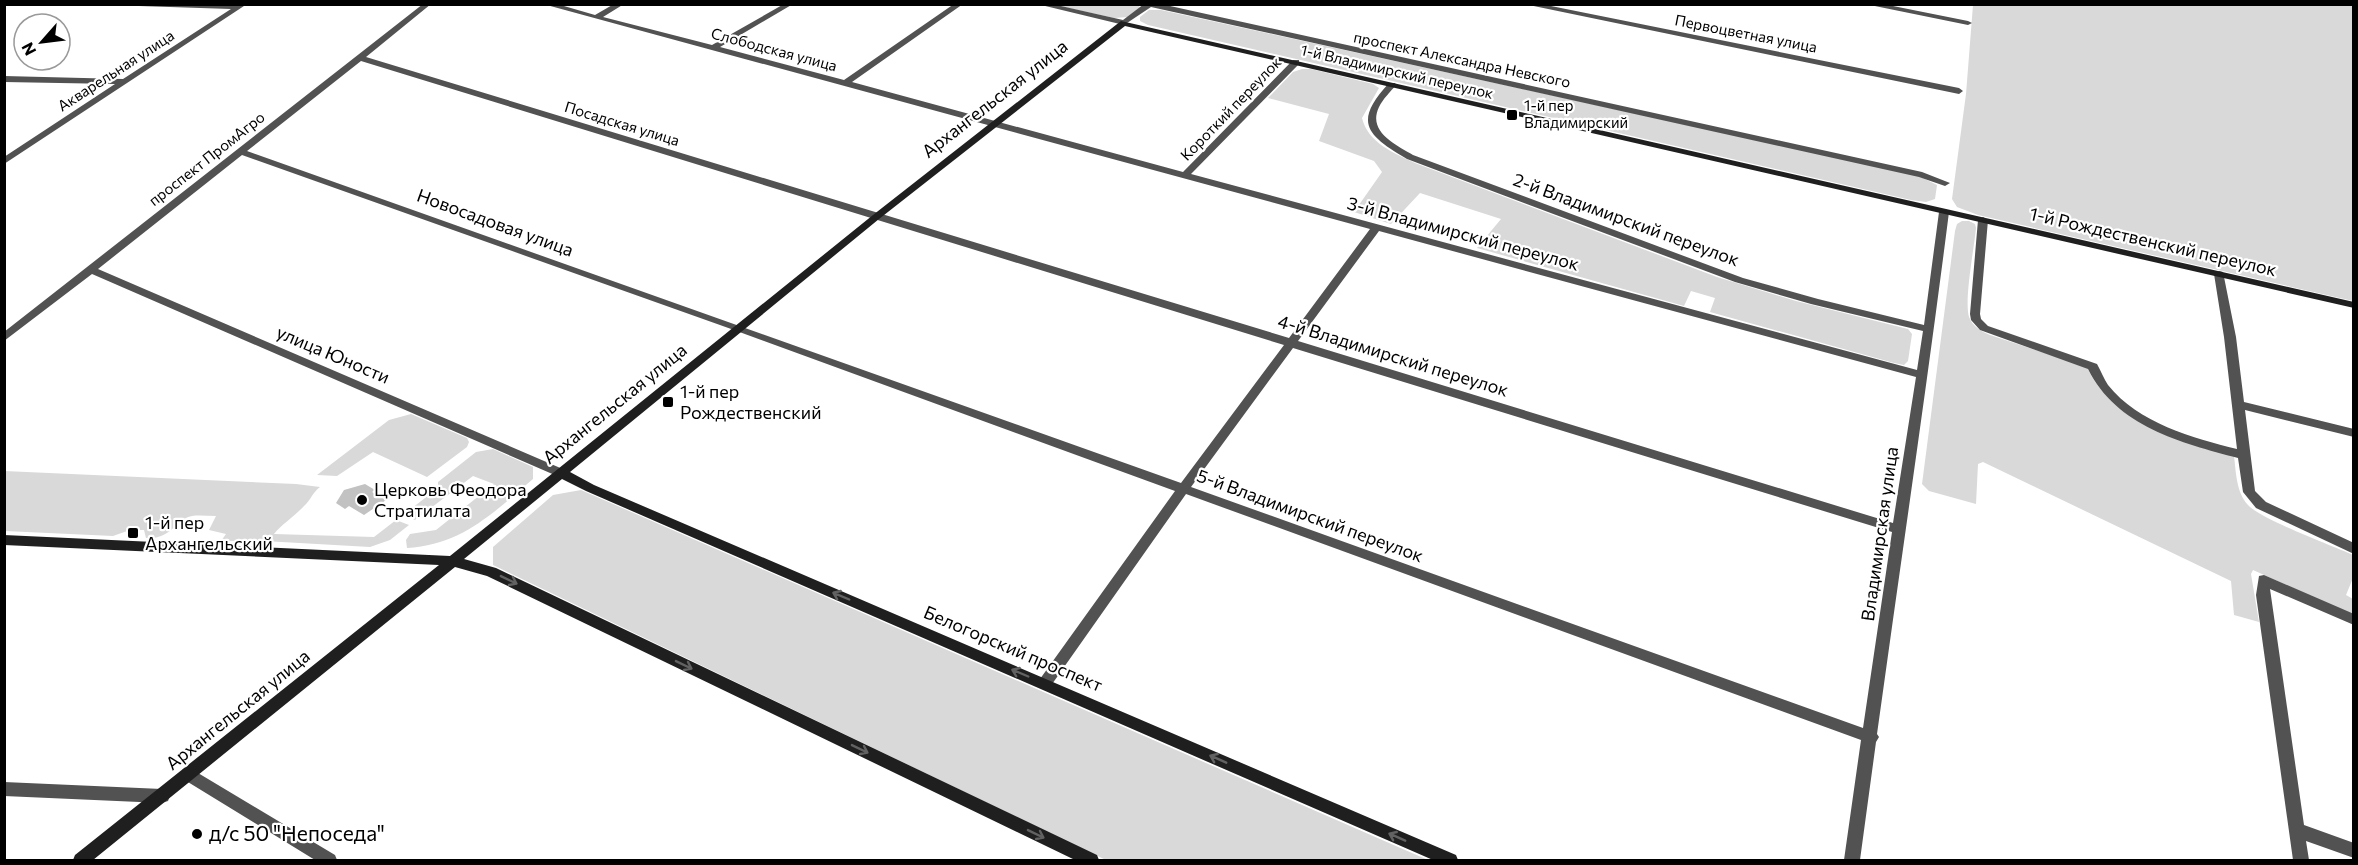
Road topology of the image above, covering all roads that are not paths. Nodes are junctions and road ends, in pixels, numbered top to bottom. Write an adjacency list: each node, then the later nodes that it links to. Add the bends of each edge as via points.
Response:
1 (139, 4): 11 (street)
2 (428, 4): 16 (street, проспект ПромАгро)
3 (546, 4): 12 (street, Слободская улица)
4 (621, 4): 12 (street)
5 (790, 4): 15 (street)
6 (960, 4): 20 (street)
7 (1040, 4): 13 (street)
8 (1527, 4): 22 (street, Первоцветная улица)
9 (1868, 4): 14 (street)
10 (1149, 5): 13 (street, Архангельская улица); 27 (street, проспект Александра Невского)
11 (241, 6): 19 (street, Акварельная улица)
12 (597, 17): 15 (street, Слободская улица)
13 (1124, 23): 17 (street, 1-й Владимирский переулок); 23 (street, Архангельская улица)
14 (1968, 23)
15 (713, 48): 20 (street, Слободская улица)
16 (360, 58): 24 (street, проспект ПромАгро); 29 (street, Посадская улица)
17 (1296, 62): 21 (street, 1-й Владимирский переулок); 26 (street, Короткий переулок)
18 (4, 79): 19 (street)
19 (123, 82): 25 (street, Акварельная улица)
20 (845, 83): 23 (street, Слободская улица)
21 (1392, 85): 28 (street, 1-й Владимирский переулок); 36 (street, 2-й Владимирский переулок, via 1371,111 1369,120 1385,144 1410,157 1739,280)
22 (1959, 91)
23 (995, 124): 26 (street, 3-й Владимирский переулок); 29 (street, Архангельская улица)
24 (241, 152): 32 (street, проспект ПромАгро); 35 (street, Новосадовая улица)
25 (4, 161)
26 (1186, 174): 31 (street, 3-й Владимирский переулок)
27 (1945, 183)
28 (1944, 212): 30 (street, 1-й Рождественский переулок); 36 (street, Владимирская улица)
29 (876, 217): 35 (street, Архангельская улица); 38 (street, 4-й Владимирский переулок)
30 (1983, 220): 33 (street, 1-й Рождественский переулок); 42 (street, via 1975,314 1984,328 2093,367 2104,388 2147,422 2174,435)
31 (1376, 228): 38 (street); 39 (street, 3-й Владимирский переулок)
32 (91, 270): 37 (street, проспект ПромАгро); 43 (street, улица Юности)
33 (2219, 274): 34 (street, 1-й Рождественский переулок); 40 (street)
34 (2354, 305)
35 (738, 328): 43 (street, Архангельская улица); 44 (street, 5-й Владимирский переулок)
36 (1929, 329): 39 (street, Владимирская улица)
37 (4, 338)
38 (1290, 343): 44 (street); 45 (street, 4-й Владимирский переулок)
39 (1922, 375): 45 (street, Владимирская улица)
40 (2239, 405): 41 (street); 42 (street)
41 (2354, 433)
42 (2244, 455): 47 (street, via 2249,492 2260,505)
43 (561, 473): 48 (street, Архангельская улица); 50 (street, Белогорский проспект, one-way to 43)
44 (1183, 489): 50 (street); 51 (street, 5-й Владимирский переулок)
45 (1899, 529): 51 (street, Владимирская улица)
46 (4, 540): 48 (street)
47 (2354, 549)
48 (453, 561): 52 (street, Архангельская улица); 59 (street, one-way to 59, via 491,572)
49 (2354, 620): 55 (street, via 2264,580)
50 (1045, 683): 60 (street, Белогорский проспект, one-way to 50)
51 (1870, 737): 61 (street, Владимирская улица)
52 (189, 774): 54 (street, Архангельская улица); 58 (street)
53 (4, 789): 54 (street)
54 (162, 796): 57 (street, Архангельская улица)
55 (2297, 830): 56 (street); 62 (street)
56 (2354, 851)
57 (81, 861)
58 (329, 861)
59 (1091, 861)
60 (1450, 861)
61 (1852, 861)
62 (2301, 861)

